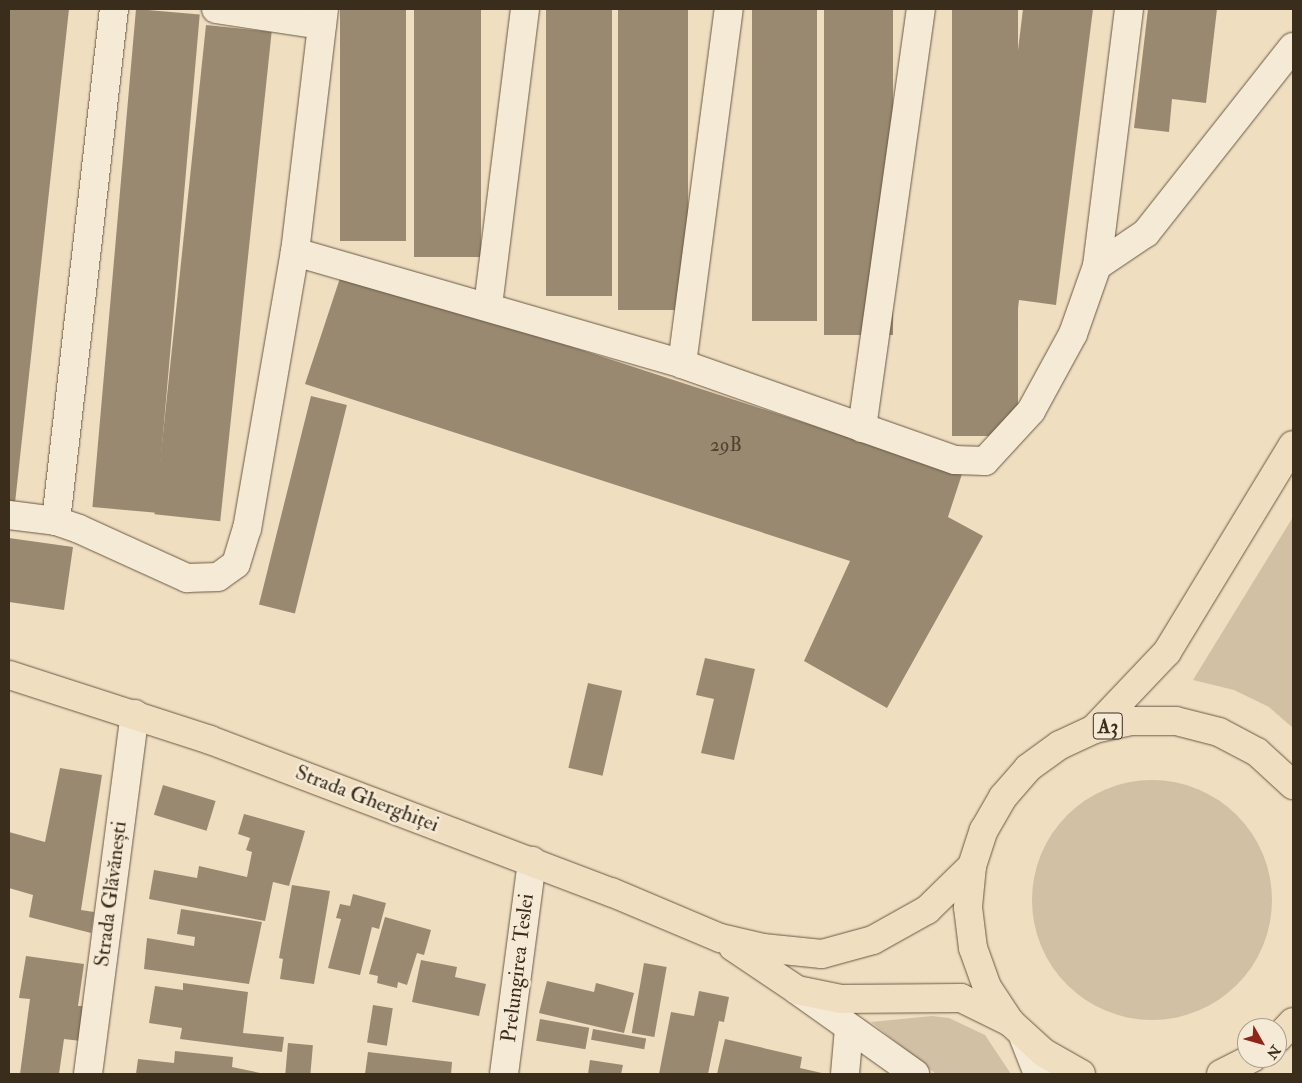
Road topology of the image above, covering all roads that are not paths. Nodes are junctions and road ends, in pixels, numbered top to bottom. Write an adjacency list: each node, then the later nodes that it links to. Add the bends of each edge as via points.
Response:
1 (114, 9): 16 (street)
2 (216, 9): 7 (street)
3 (525, 9): 11 (street)
4 (730, 9): 12 (street)
5 (921, 9): 13 (street)
6 (1129, 9): 10 (street)
7 (323, 17): 9 (street)
8 (1293, 47): 10 (street, via 1146,233)
9 (295, 252): 11 (street); 16 (street, via 247,529 236,564 218,578 187,578)
10 (1097, 266): 13 (street, via 1073,334 1031,411 985,461 955,460)
11 (488, 306): 12 (street)
12 (682, 364): 13 (street)
13 (862, 428)
14 (1293, 445): 19 (main road, A3, via 1167,652)
15 (9, 515): 16 (street)
16 (56, 521)
17 (9, 675): 18 (main road, Strada Gherghiței)
18 (135, 714): 21 (main road, Strada Gherghiței); 27 (street, Strada Glăvănești)
19 (1094, 729): 20 (main road, A3, via 1132,721 1176,721 1218,732 1258,752); 22 (main road, A3, via 1060,745 1009,789 984,830)
20 (1293, 785)
21 (532, 861): 23 (main road, Strada Gherghiței); 28 (street, Prelungirea Teslei)
22 (972, 866): 23 (main road, Strada Gherghiței, via 927,910 882,936 843,950 790,952); 26 (main road, A3, via 968,907 973,948 987,987)
23 (720, 938): 24 (main road, Strada Gherghiței)
24 (797, 990): 25 (street, Strada Gherghiței); 26 (main road, Strada Gherghiței, via 841,999 961,998)
25 (849, 1028): 29 (street); 30 (street, Strada Gherghiței)
26 (1016, 1029): 31 (street); 32 (main road, A3)
27 (88, 1074)
28 (504, 1074)
29 (845, 1074)
30 (915, 1074)
31 (1038, 1074)
32 (1081, 1074)

